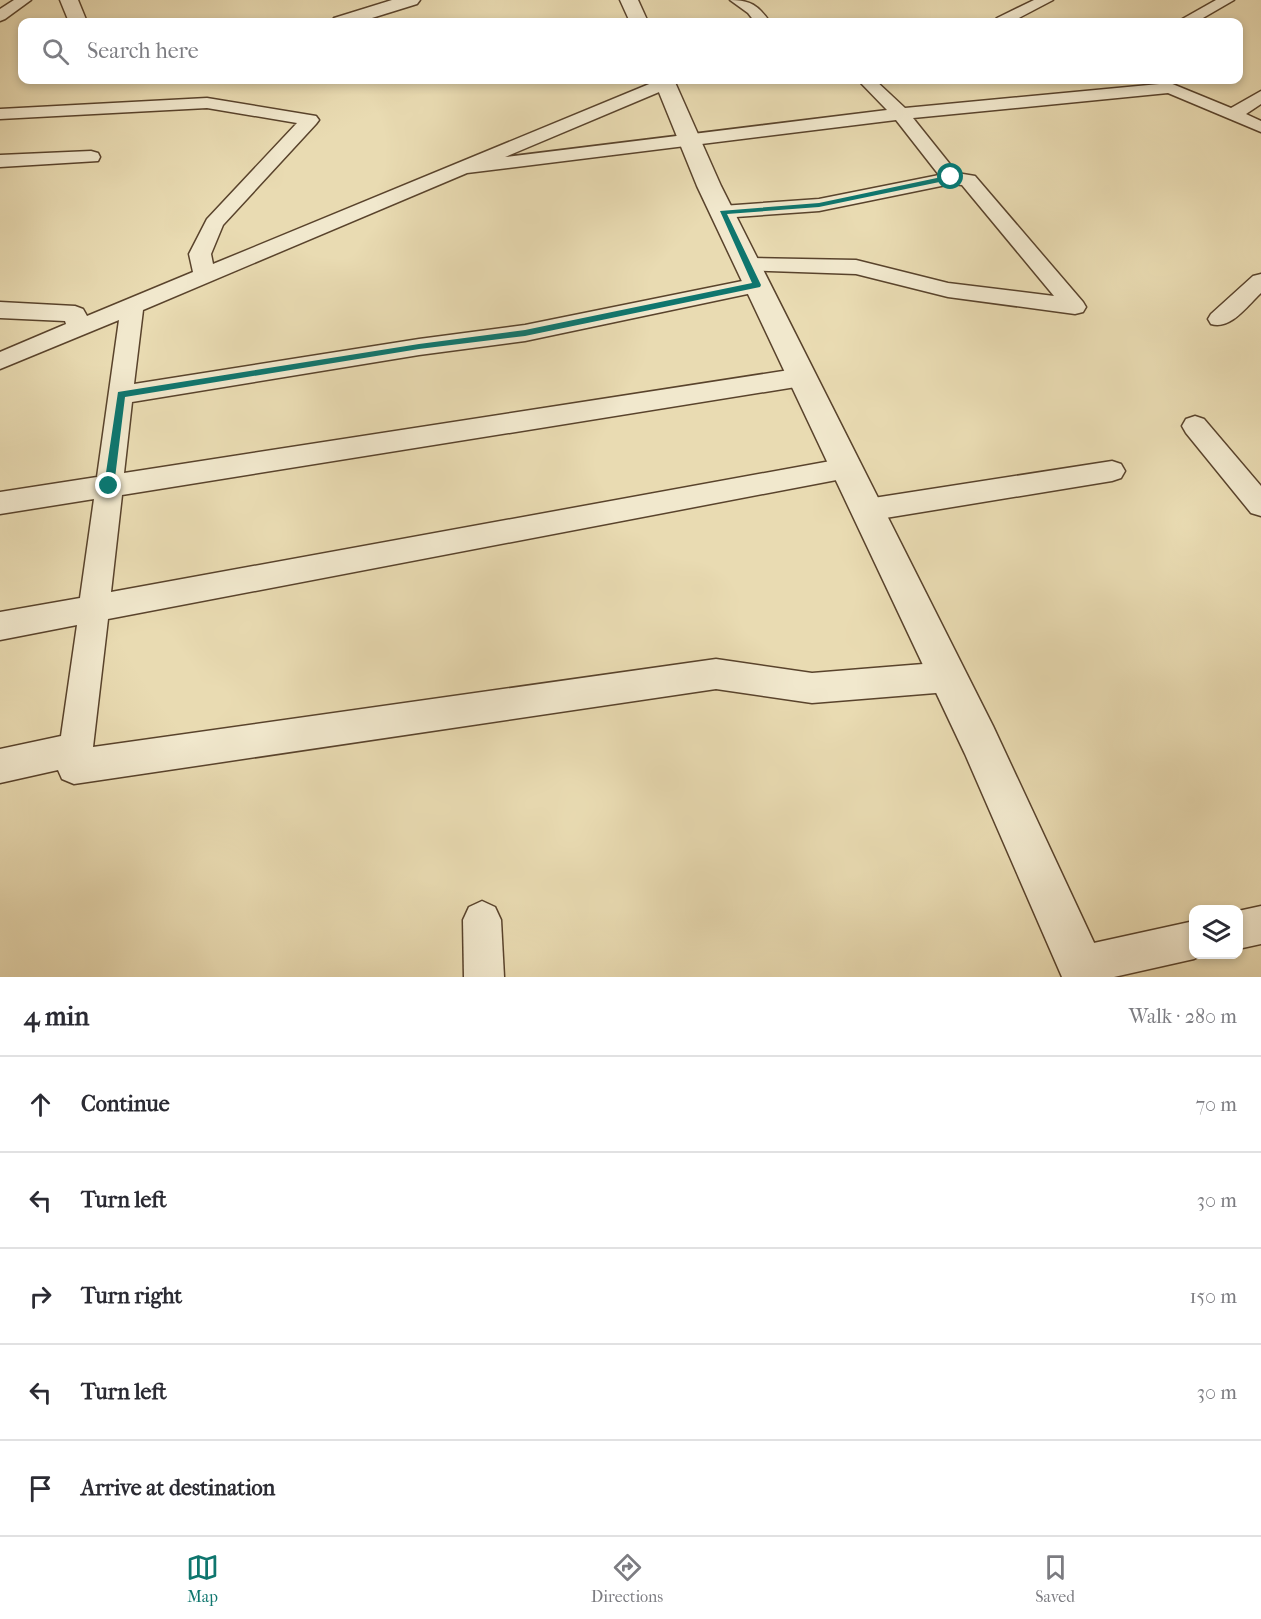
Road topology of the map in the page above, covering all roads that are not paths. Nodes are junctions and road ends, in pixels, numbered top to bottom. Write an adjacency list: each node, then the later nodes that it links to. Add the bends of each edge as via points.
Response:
1 (24, 0): 8 (street)
2 (69, 0): 9 (street)
3 (411, 0): 10 (street)
4 (629, 0): 11 (street)
5 (737, 0): 12 (street)
6 (1046, 0): 13 (street)
7 (1227, 0): 14 (street)
8 (0, 16)
9 (76, 18)
10 (354, 18)
11 (637, 18)
12 (759, 18)
13 (1008, 18)
14 (1193, 18)
15 (657, 84): 26 (street)
16 (665, 84): 23 (street)
17 (870, 84): 20 (street)
18 (1261, 96): 21 (street)
19 (0, 114): 30 (street, via 207,103 310,120 214,223 200,254)
20 (901, 114): 21 (street, via 1170,88); 23 (street); 27 (street)
21 (1232, 115): 22 (street)
22 (1261, 127)
23 (690, 140): 26 (street); 28 (street)
24 (91, 157): 25 (street)
25 (0, 161)
26 (461, 168): 30 (street)
27 (951, 177): 28 (street, via 819,205); 29 (street, via 968,180 1075,307 948,290 856,267)
28 (722, 212): 29 (street)
29 (753, 275): 37 (street); 38 (street, via 525,333)
30 (205, 276): 32 (street)
31 (1261, 281): 34 (street)
32 (132, 306): 35 (street); 38 (street)
33 (0, 310): 35 (street, via 75,314)
34 (1218, 319)
35 (78, 329): 36 (street)
36 (0, 362)
37 (802, 377): 40 (street); 42 (street)
38 (121, 394): 42 (street)
39 (1195, 426): 44 (street)
40 (847, 468): 45 (street); 46 (street)
41 (1112, 471): 45 (street)
42 (109, 486): 43 (street); 46 (street)
43 (0, 504)
44 (1261, 505)
45 (867, 510): 48 (street)
46 (93, 608): 47 (street); 49 (street)
47 (0, 626)
48 (948, 677): 49 (street, via 812,688 716,674 74,767); 55 (street)
49 (76, 749): 50 (street)
50 (0, 766)
51 (482, 920): 56 (street)
52 (1261, 925): 53 (street)
53 (1243, 929)
54 (1189, 941): 55 (street)
55 (1083, 971)
56 (484, 977)

